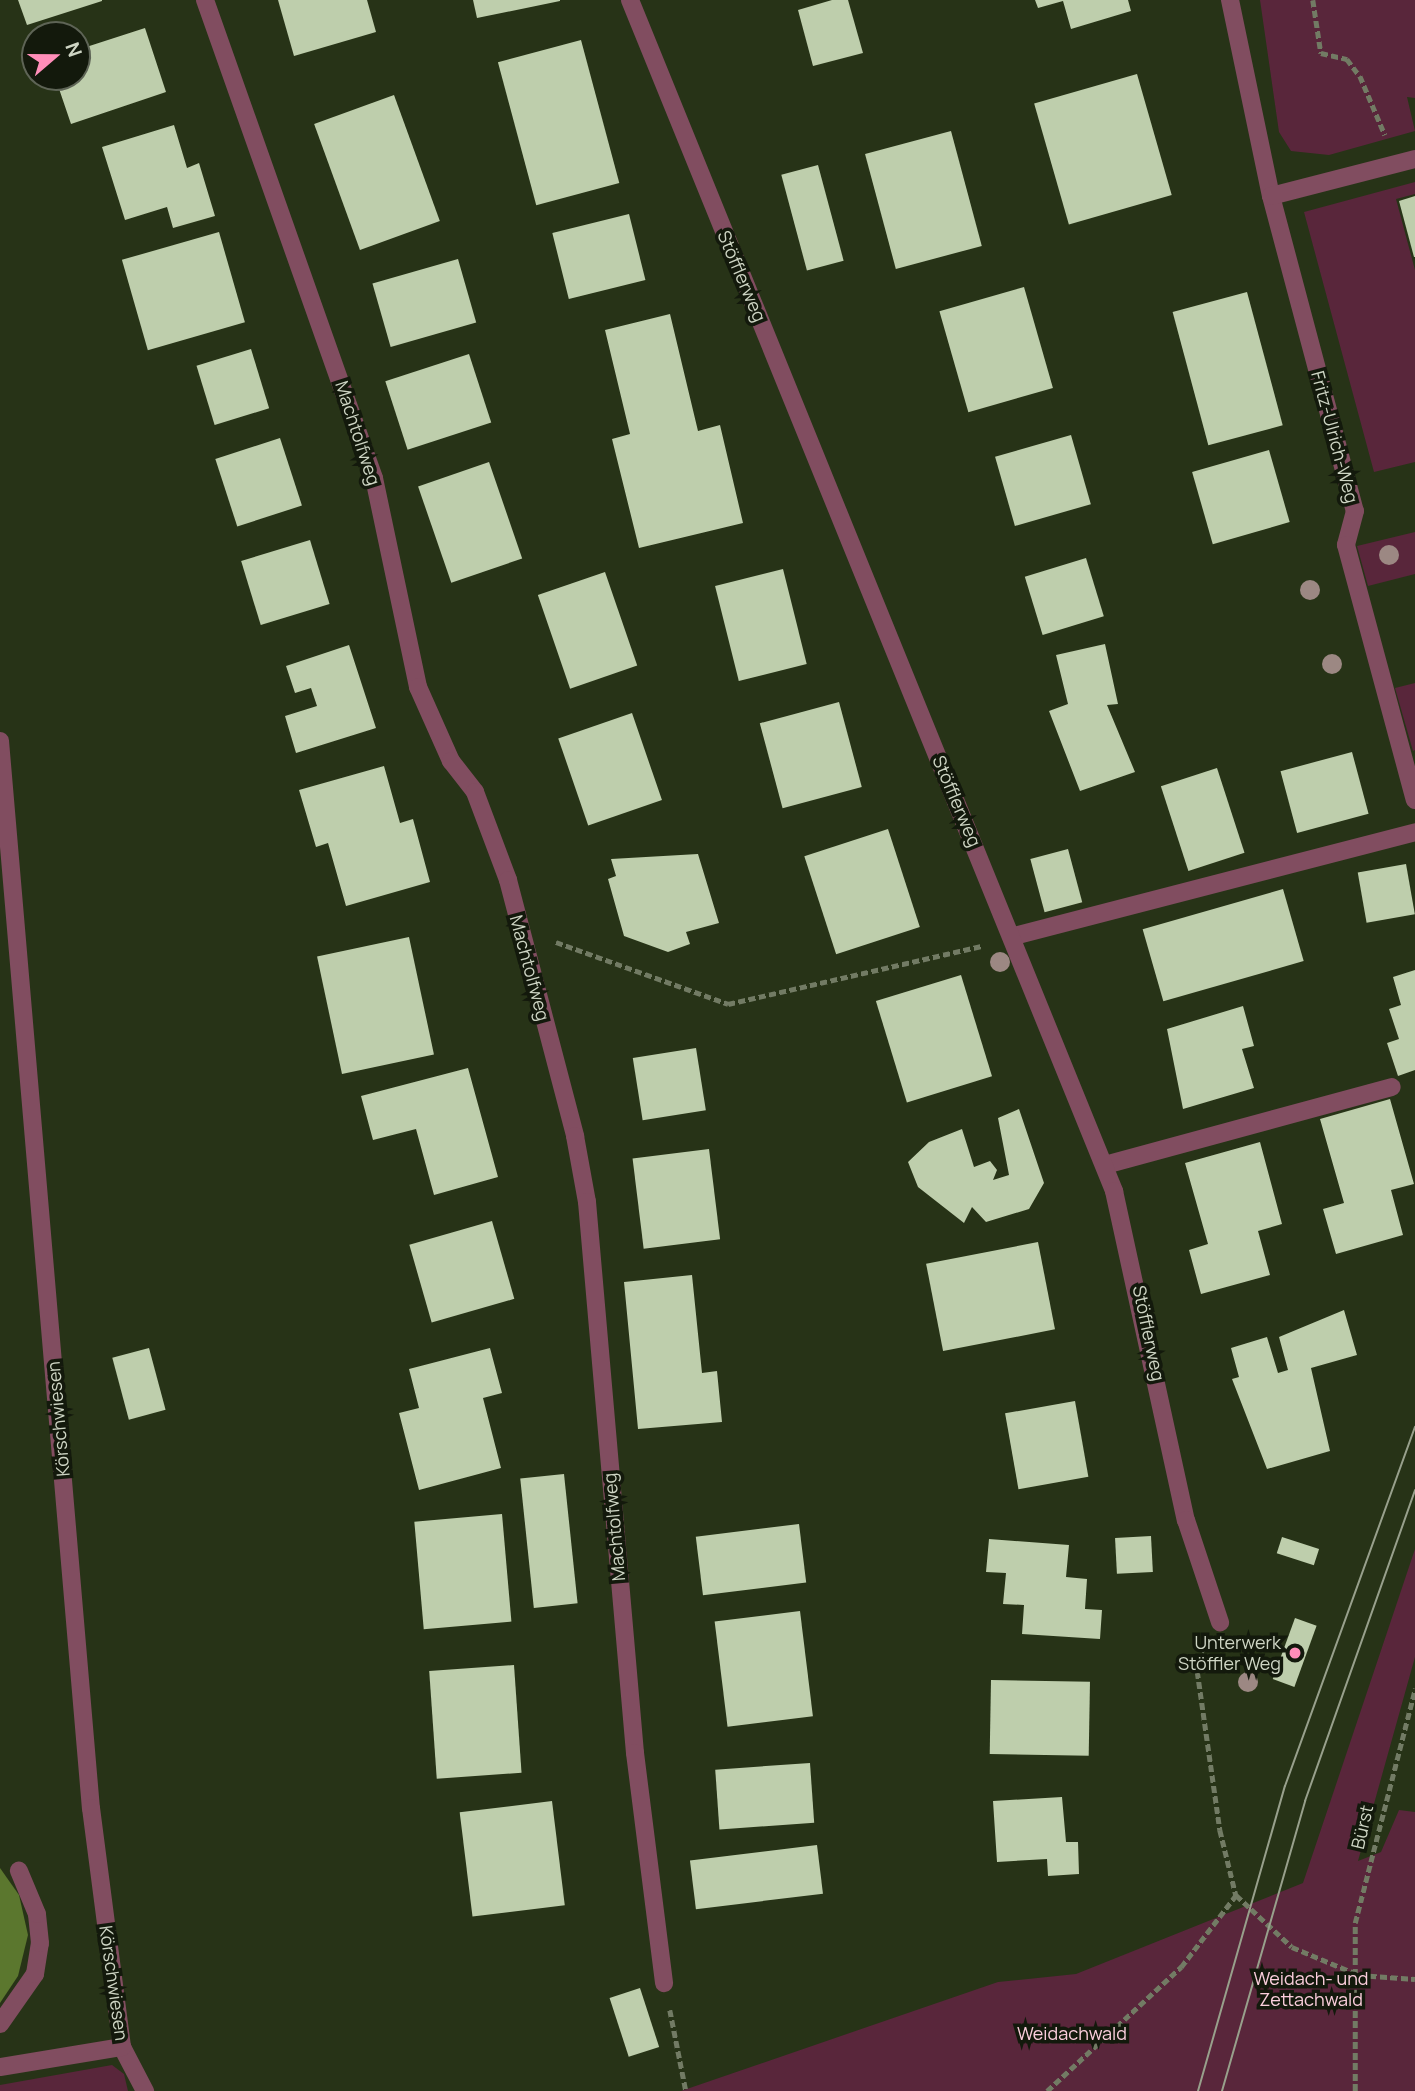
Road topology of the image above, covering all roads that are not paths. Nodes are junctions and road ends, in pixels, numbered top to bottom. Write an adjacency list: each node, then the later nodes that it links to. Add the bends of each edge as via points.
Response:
1 (205, 0): 15 (street, Machtolfweg, via 374,478 418,687 493,835 517,934 559,1071 587,1202 635,1753)
2 (630, 0): 10 (street, Stöfflerweg)
3 (1230, 0): 5 (street, Fritz-Ulrich-Weg)
4 (1415, 159): 5 (street)
5 (1271, 196): 7 (street, Fritz-Ulrich-Weg, via 1355,511 1346,545)
6 (0, 741): 9 (street, Körschwiesen)
7 (1415, 800)
8 (1415, 832): 10 (street)
9 (5, 859): 17 (street, Körschwiesen, via 91,1808)
10 (1014, 936): 12 (street, Stöfflerweg)
11 (1392, 1087): 12 (street)
12 (1105, 1165): 13 (street, Stöfflerweg, via 1139,1289 1185,1520)
13 (1220, 1622)
14 (19, 1871): 16 (street, via 37,1914 40,1944 35,1974)
15 (664, 1983)
16 (0, 2024)
17 (122, 2047): 18 (street); 19 (street, Körschwiesen)
18 (0, 2067)
19 (145, 2091)

